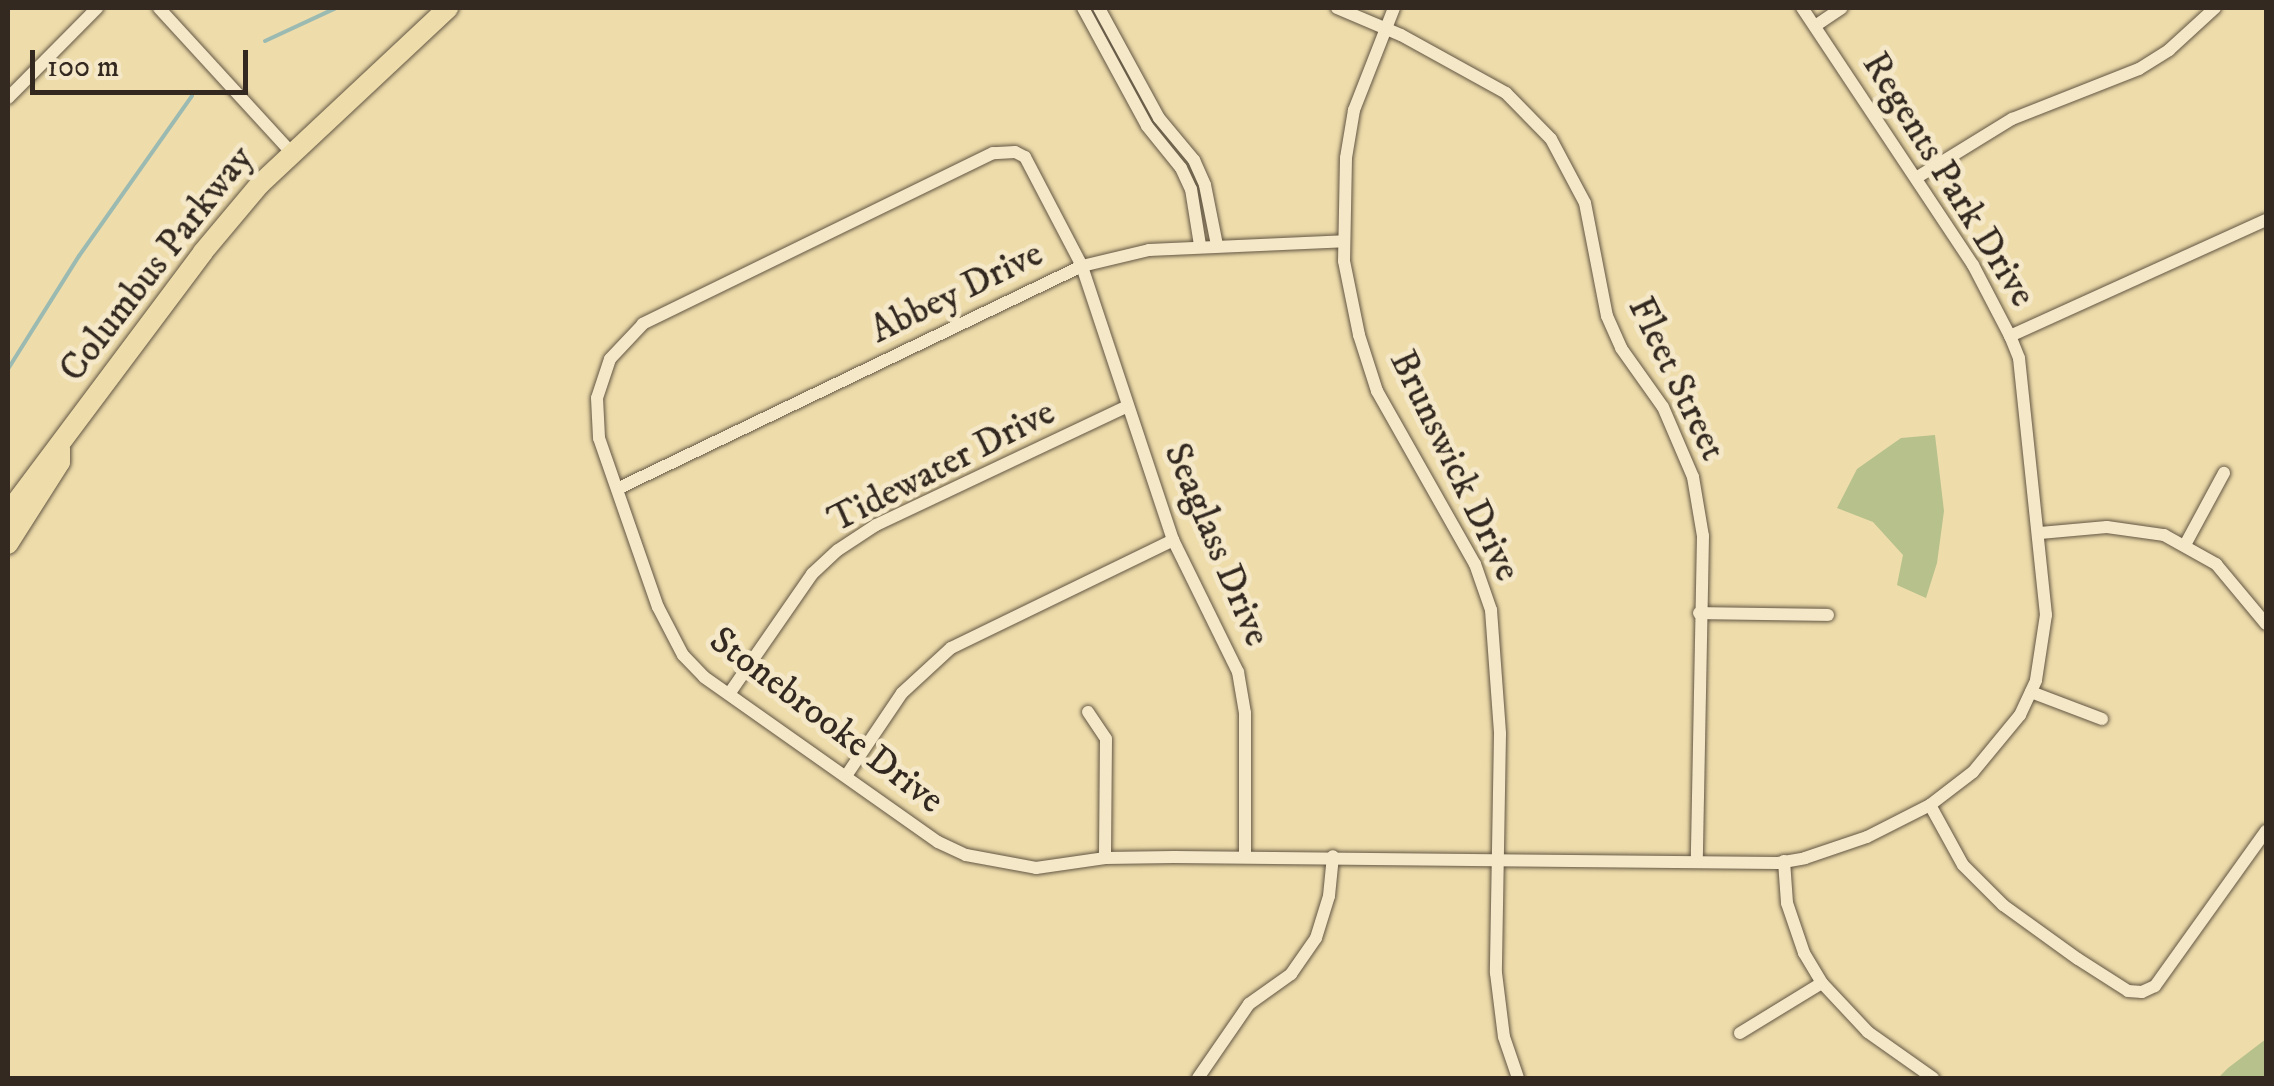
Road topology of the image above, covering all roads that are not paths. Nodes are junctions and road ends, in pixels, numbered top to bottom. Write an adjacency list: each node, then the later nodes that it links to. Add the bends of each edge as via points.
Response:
1 (98, 8): 13 (street)
2 (159, 8): 14 (street)
3 (448, 8): 14 (main road, Columbus Parkway)
4 (1083, 8): 18 (street, via 1147,126 1181,168)
5 (1099, 8): 19 (street, via 1159,118 1194,160)
6 (1336, 8): 11 (street, Fleet Street)
7 (1394, 8): 11 (street, Brunswick Drive)
8 (1802, 8): 12 (street, Regents Park Drive)
9 (1842, 8): 12 (street)
10 (2215, 8): 15 (street, via 2139,69 2012,119)
11 (1384, 26): 17 (street, Brunswick Drive, via 1354,110); 31 (street, Fleet Street, via 1506,93 1532,115 1571,170 1590,220 1607,316 1620,348 1663,408 1693,477 1703,536)
12 (1815, 26): 15 (street, Regents Park Drive)
13 (8, 98)
14 (291, 152): 23 (main road, Columbus Parkway, via 203,252)
15 (1916, 178): 21 (street, Regents Park Drive, via 1973,264)
16 (2266, 220): 21 (street)
17 (1344, 241): 19 (street, Abbey Drive); 44 (street, Brunswick Drive, via 1359,335 1377,391 1475,564 1490,610 1500,734)
18 (1200, 245): 19 (street, Abbey Drive); 20 (street, Abbey Drive)
19 (1218, 245)
20 (1082, 266): 22 (street, Seaglass Drive); 25 (street, Abbey Drive); 25 (street, Stonebrooke Drive, via 1025,158 993,153 632,332 610,360 597,398 599,438)
21 (2010, 336): 27 (street, Regents Park Drive, via 2019,358)
22 (1126, 407): 28 (street, Seaglass Drive); 35 (street, Tidewater Drive, via 876,525 838,550 812,574)
23 (60, 448): 26 (main road, Columbus Parkway, via 47,456); 29 (main road, Columbus Parkway, via 60,462)
24 (2224, 473): 30 (street)
25 (619, 488): 35 (street, Stonebrooke Drive, via 668,631 704,677)
26 (8, 513)
27 (2040, 533): 30 (street, via 2135,530); 34 (street, Regents Park Drive, via 2046,615)
28 (1173, 540): 38 (street, via 952,648 902,693); 41 (street, Seaglass Drive, via 1238,672 1245,712)
29 (8, 544)
30 (2186, 546): 33 (street, via 2216,564)
31 (1699, 613): 32 (street); 45 (street, Fleet Street)
32 (1828, 615)
33 (2266, 624)
34 (2030, 692): 37 (street); 39 (street, Regents Park Drive, via 2004,739)
35 (729, 694): 38 (street, Stonebrooke Drive)
36 (1088, 712): 43 (street, via 1106,738)
37 (2102, 719)
38 (846, 776): 43 (street, Stonebrooke Drive, via 966,855 1036,868)
39 (1930, 805): 40 (street, via 1964,865 2003,905 2078,959 2142,992 2155,986); 46 (street, Regents Park Drive, via 1868,838)
40 (2266, 831)
41 (1245, 856): 42 (street, Stonebrooke Drive); 43 (street, Stonebrooke Drive)
42 (1333, 856): 44 (street, Regents Park Drive); 49 (street, via 1316,938 1291,974 1250,1004)
43 (1106, 858)
44 (1499, 858): 45 (street, Regents Park Drive); 50 (street, Brunswick Drive, via 1498,1004)
45 (1697, 860): 46 (street, Regents Park Drive)
46 (1784, 861): 47 (street, via 1787,904)
47 (1822, 983): 48 (street); 51 (street, via 1868,1032)
48 (1740, 1033)
49 (1205, 1076)
50 (1518, 1078)
51 (1933, 1078)

